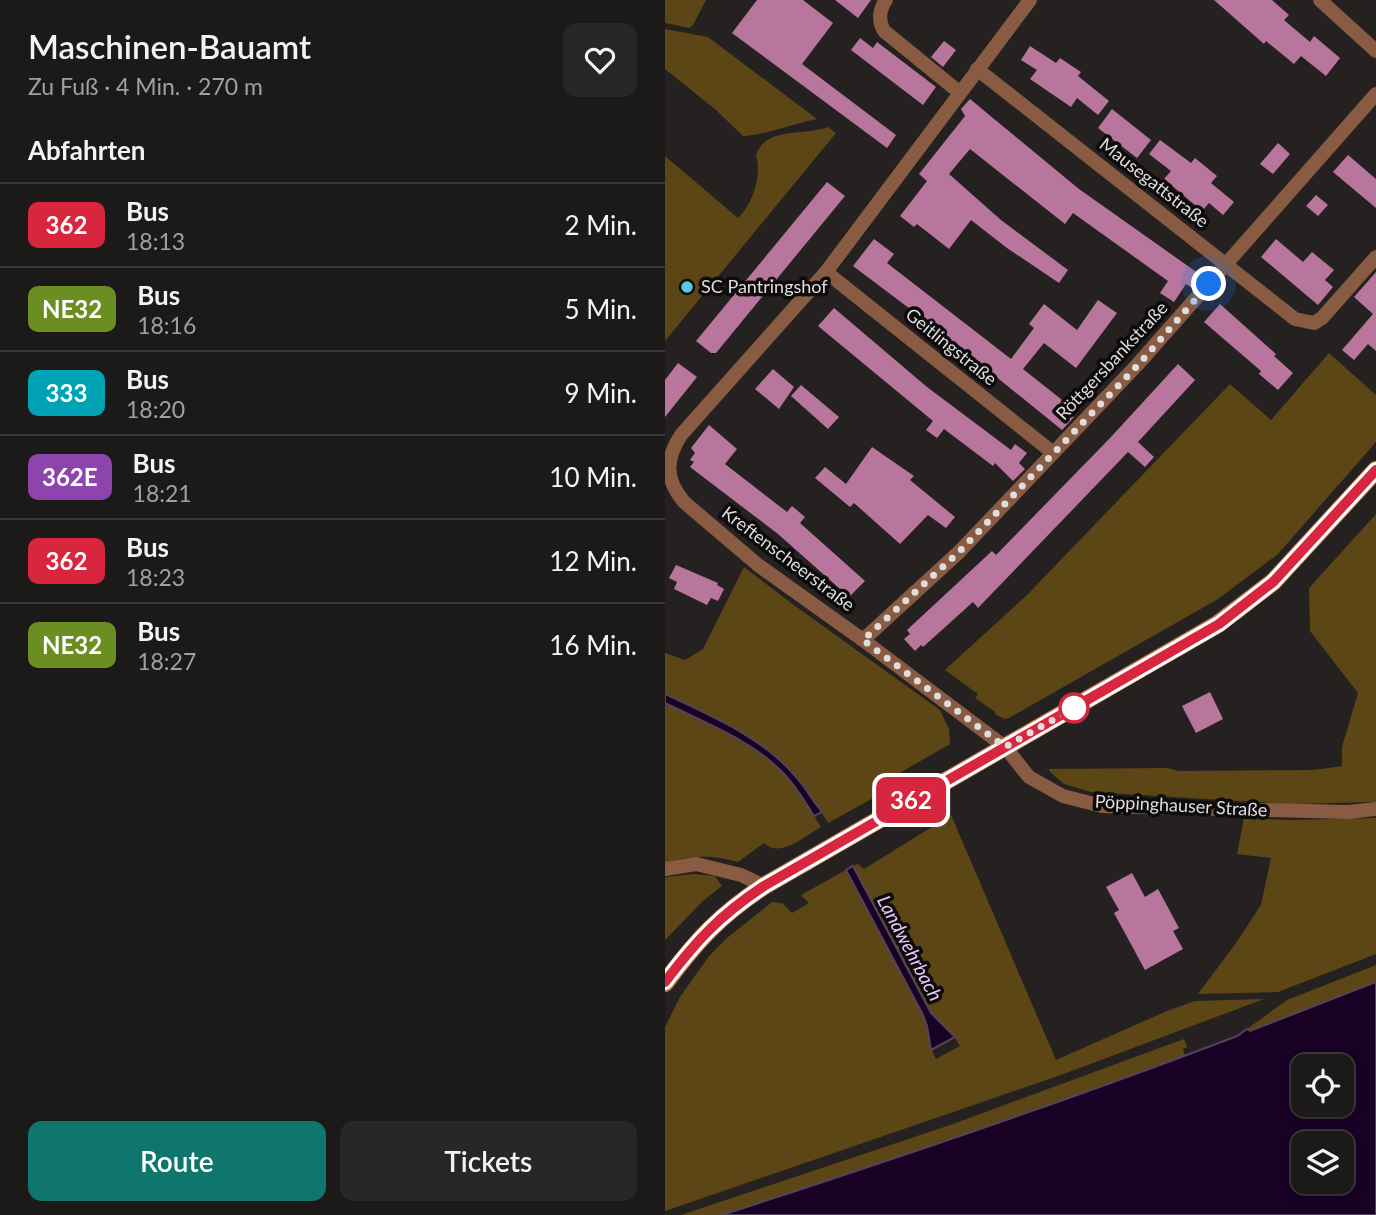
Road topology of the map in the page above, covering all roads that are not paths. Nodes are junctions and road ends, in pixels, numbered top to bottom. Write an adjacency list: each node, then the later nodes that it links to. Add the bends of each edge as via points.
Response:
1 (886, 0): 6 (street, via 880,12 884,31)
2 (1030, 0): 5 (street)
3 (1319, 0): 4 (street)
4 (1376, 51)
5 (977, 69): 6 (street); 9 (street, Mausegattstraße)
6 (959, 92): 10 (street)
7 (1376, 94): 9 (street, Röttgersbankstraße)
8 (1376, 257): 9 (street, Mausegattstraße, via 1314,323 1285,313)
9 (1226, 264): 11 (street, Röttgersbankstraße, via 1139,364)
10 (826, 272): 11 (street, Geitlingstraße); 13 (street, Kreftenscheerstraße, via 681,435 671,450 670,479 684,502 758,565)
11 (1052, 452): 13 (street, Röttgersbankstraße, via 959,552)
12 (1376, 470): 14 (main road, via 1273,582 1219,624)
13 (863, 640): 14 (street, Kreftenscheerstraße)
14 (1005, 747): 15 (street, Pöppinghauser Straße, via 1029,776 1063,796 1102,806); 17 (main road)
15 (1376, 809)
16 (665, 869): 17 (street, via 696,864)
17 (764, 886): 18 (main road, via 710,927)
18 (665, 983)

